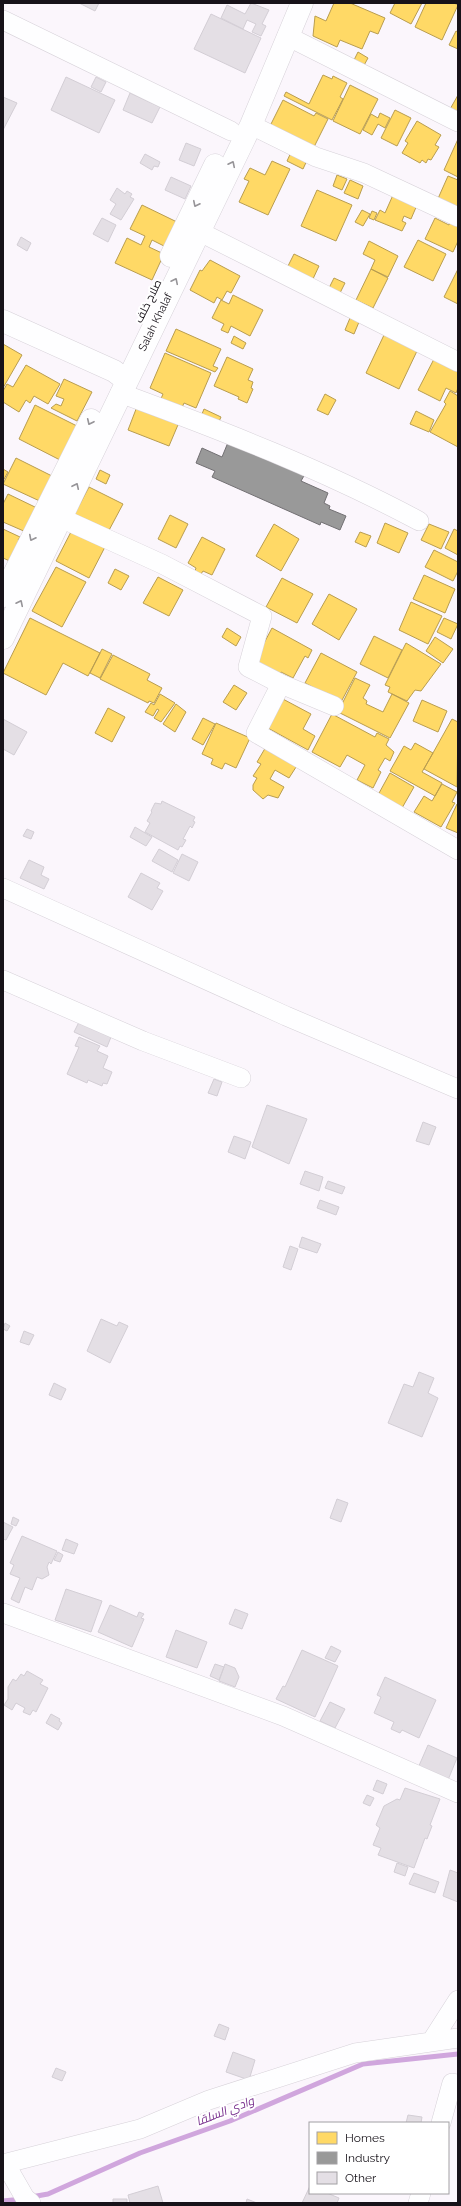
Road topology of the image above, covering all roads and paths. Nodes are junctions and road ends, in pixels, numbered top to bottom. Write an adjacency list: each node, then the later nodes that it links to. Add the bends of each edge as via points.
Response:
1 (288, 3): 6 (main road, صلاح خلف)
2 (302, 3): 4 (main road, Salah Khalaf)
3 (3, 20): 6 (street)
4 (287, 36): 5 (street); 6 (main road, Salah Khalaf)
5 (458, 122)
6 (241, 128): 7 (street, via 364,173); 8 (main road, Salah Khalaf, one-way to 6); 11 (main road, صلاح خلف, one-way to 11)
7 (458, 217)
8 (200, 232): 10 (street); 11 (main road, Salah Khalaf, one-way to 8)
9 (3, 321): 11 (main road)
10 (458, 362)
11 (120, 381): 12 (main road, Salah Khalaf, one-way to 11); 13 (street, via 198,422 363,492); 14 (main road, صلاح خلف, one-way to 14)
12 (61, 518): 15 (main road, Salah Khalaf, one-way to 12); 16 (street, via 162,564 262,616 248,667)
13 (419, 521)
14 (3, 596)
15 (3, 638)
16 (281, 684): 17 (street); 18 (street, via 256,733)
17 (334, 706)
18 (458, 850)
19 (3, 888): 22 (street, via 286,1016)
20 (3, 980): 21 (street, via 143,1041)
21 (241, 1078)
22 (458, 1089)
23 (3, 1612): 24 (street, via 283,1716)
24 (458, 1793)
25 (458, 2000): 27 (street)
26 (458, 2038): 27 (street)
27 (431, 2042): 30 (street, via 355,2053 209,2100 140,2129)
28 (458, 2084): 29 (street, via 452,2083)
29 (441, 2122)
30 (5, 2164): 31 (street, via 25,2198)
31 (31, 2203)

